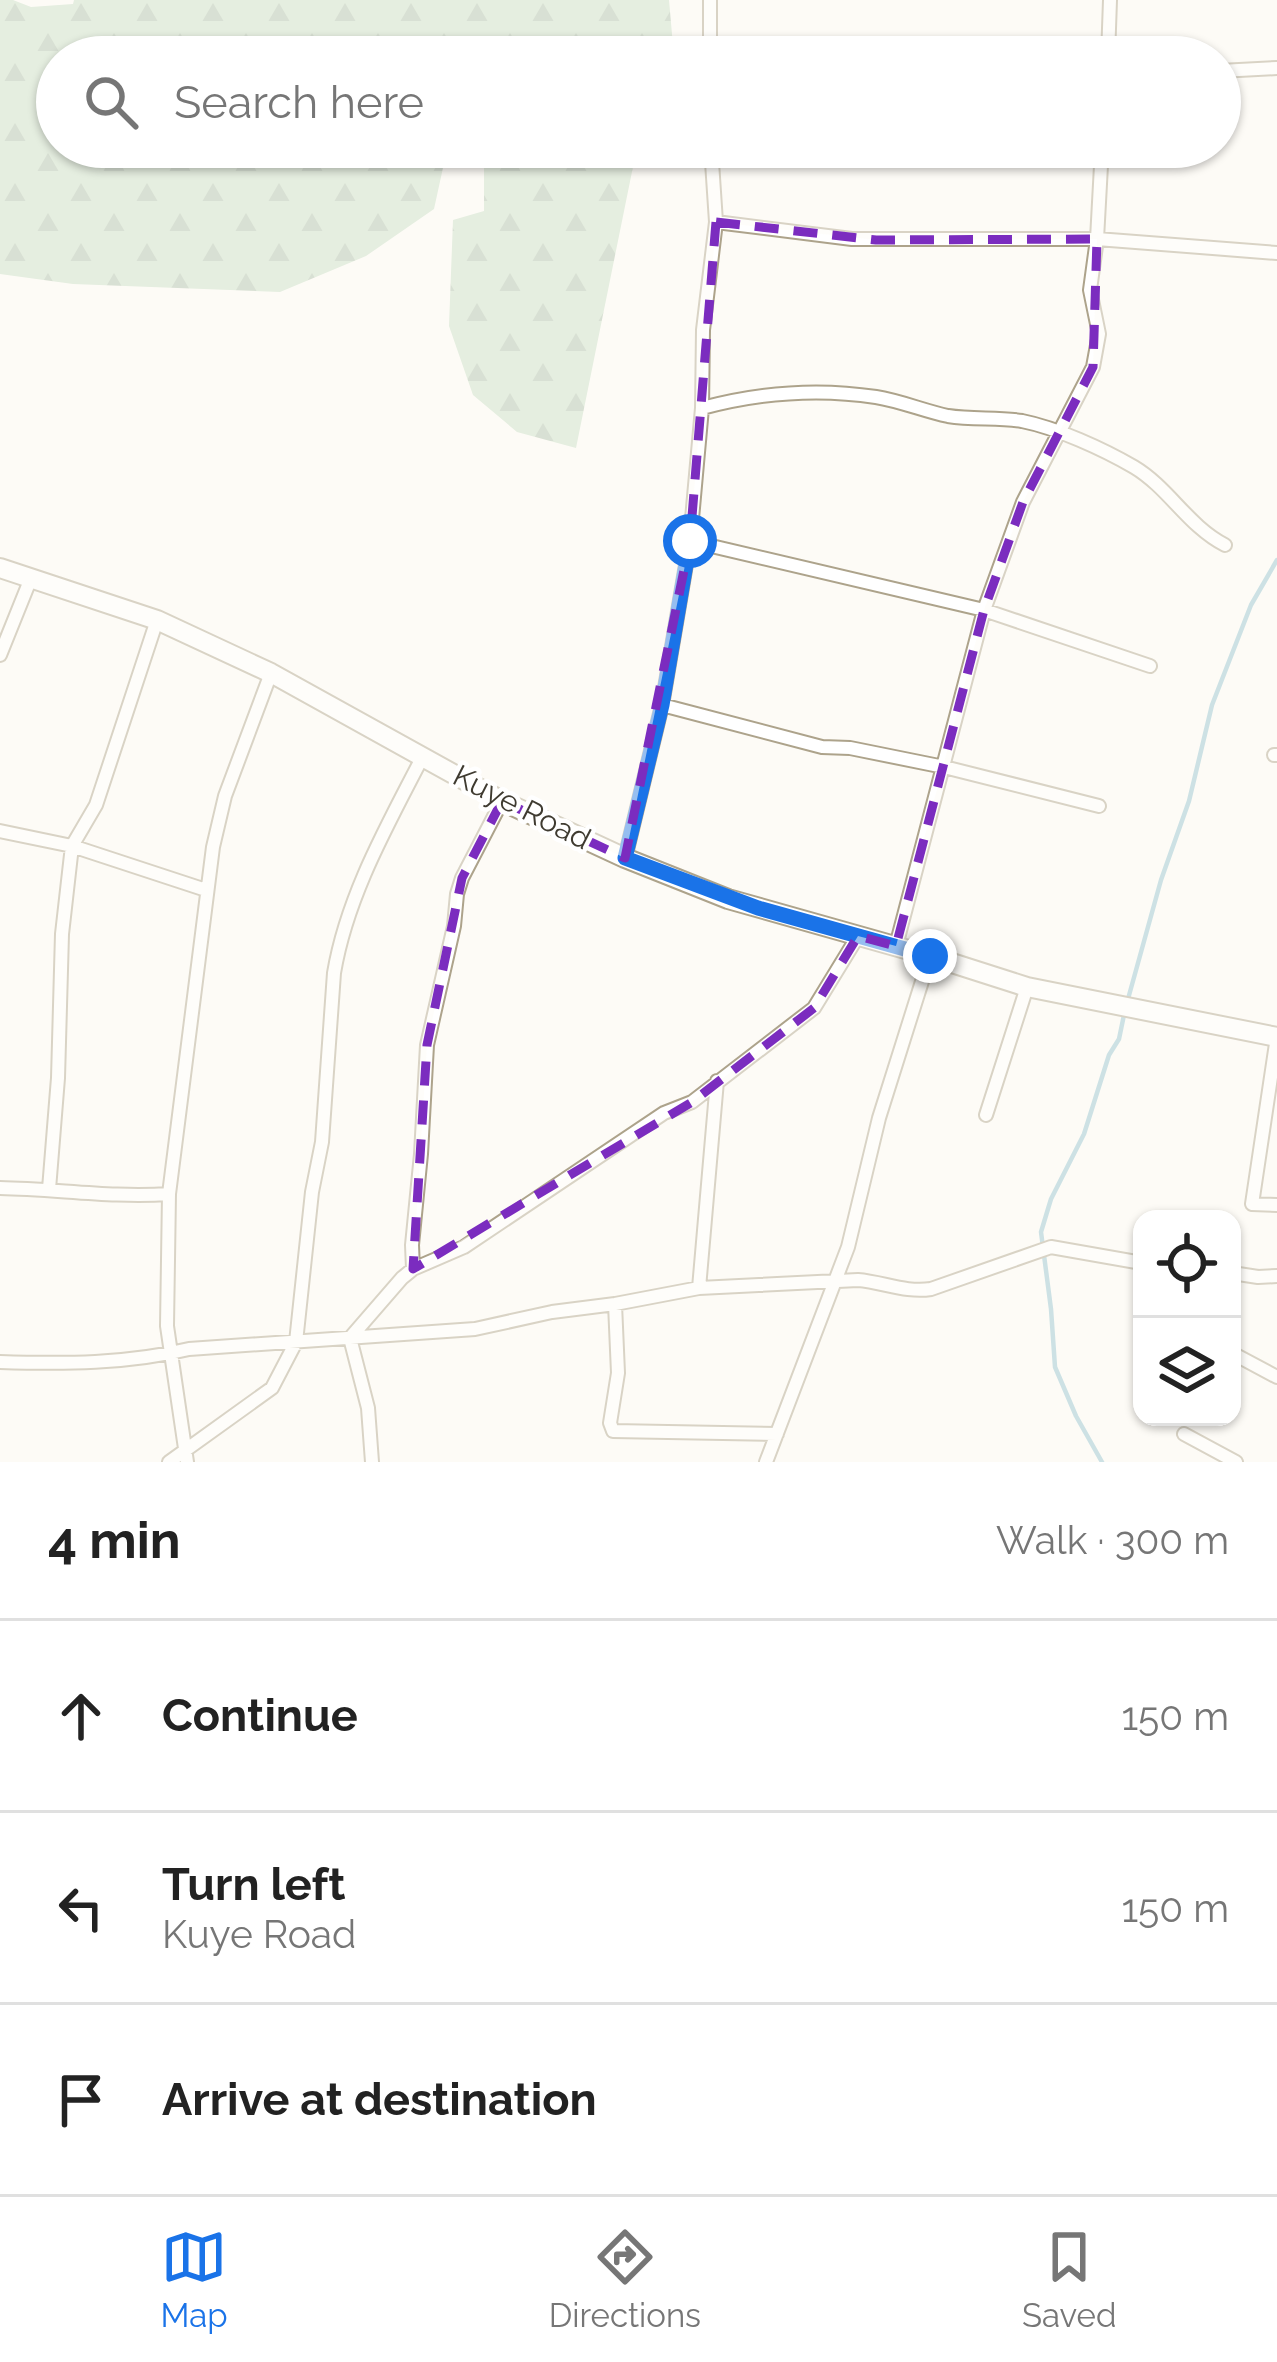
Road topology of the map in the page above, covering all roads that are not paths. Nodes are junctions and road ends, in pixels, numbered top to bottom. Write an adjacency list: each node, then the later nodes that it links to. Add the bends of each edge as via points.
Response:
1 (710, 0): 3 (street)
2 (1110, 0): 4 (street)
3 (710, 36)
4 (1109, 36)
5 (1277, 68): 6 (street)
6 (1241, 70)
7 (712, 168): 9 (street)
8 (1101, 168): 10 (street)
9 (716, 222): 10 (street, via 864,240); 12 (street)
10 (1097, 239): 11 (street); 13 (street, via 1093,367)
11 (1277, 253)
12 (702, 408): 13 (street, via 764,394 857,395); 14 (street)
13 (1061, 433): 15 (street, via 1134,467); 18 (street, via 1022,502)
14 (690, 541): 18 (street); 23 (street)
15 (1225, 545)
16 (0, 568): 17 (street, Kuye Road)
17 (31, 578): 19 (street, Kuye Road); 20 (street)
18 (984, 610): 21 (street); 25 (street)
19 (157, 620): 22 (street, Kuye Road); 29 (street, via 96,805)
20 (0, 655)
21 (1150, 666)
22 (271, 673): 24 (street, Kuye Road); 31 (street, via 225,796)
23 (662, 705): 25 (street, via 822,747); 30 (street)
24 (423, 756): 26 (street, Kuye Road); 51 (street, via 338,949)
25 (944, 766): 27 (street); 33 (street)
26 (502, 801): 30 (street, Kuye Road); 44 (street, via 457,894 427,1045)
27 (1099, 806)
28 (0, 831): 29 (street)
29 (72, 846): 31 (street); 40 (street)
30 (625, 858): 32 (street, Kuye Road, via 728,899)
31 (206, 890): 41 (street)
32 (858, 936): 33 (street, Kuye Road); 37 (street, via 814,1008)
33 (896, 946): 34 (street, Kuye Road)
34 (930, 956): 35 (street, Kuye Road); 47 (street)
35 (1027, 987): 36 (street, Kuye Road); 38 (street)
36 (1277, 1037): 42 (street, via 1252,1204)
37 (717, 1081): 44 (street, via 464,1246); 48 (street)
38 (986, 1115)
39 (0, 1188): 40 (street)
40 (50, 1189): 41 (street)
41 (170, 1194): 52 (street)
42 (1277, 1205)
43 (1133, 1261): 47 (street, via 1051,1247 919,1292)
44 (413, 1269): 50 (street)
45 (1241, 1274): 46 (street)
46 (1277, 1276)
47 (833, 1281): 48 (street); 56 (street)
48 (699, 1288): 49 (street)
49 (615, 1304): 50 (street, via 475,1329); 56 (street, via 613,1431)
50 (350, 1338): 51 (street); 60 (street)
51 (296, 1342): 52 (street); 58 (street, via 272,1388)
52 (170, 1354): 54 (street, via 80,1365); 58 (street)
53 (1241, 1358): 55 (street)
54 (0, 1362)
55 (1277, 1377)
56 (777, 1434): 61 (street)
57 (1184, 1434): 62 (street)
58 (186, 1457): 59 (street)
59 (169, 1462)
60 (372, 1462)
61 (766, 1462)
62 (1236, 1462)

